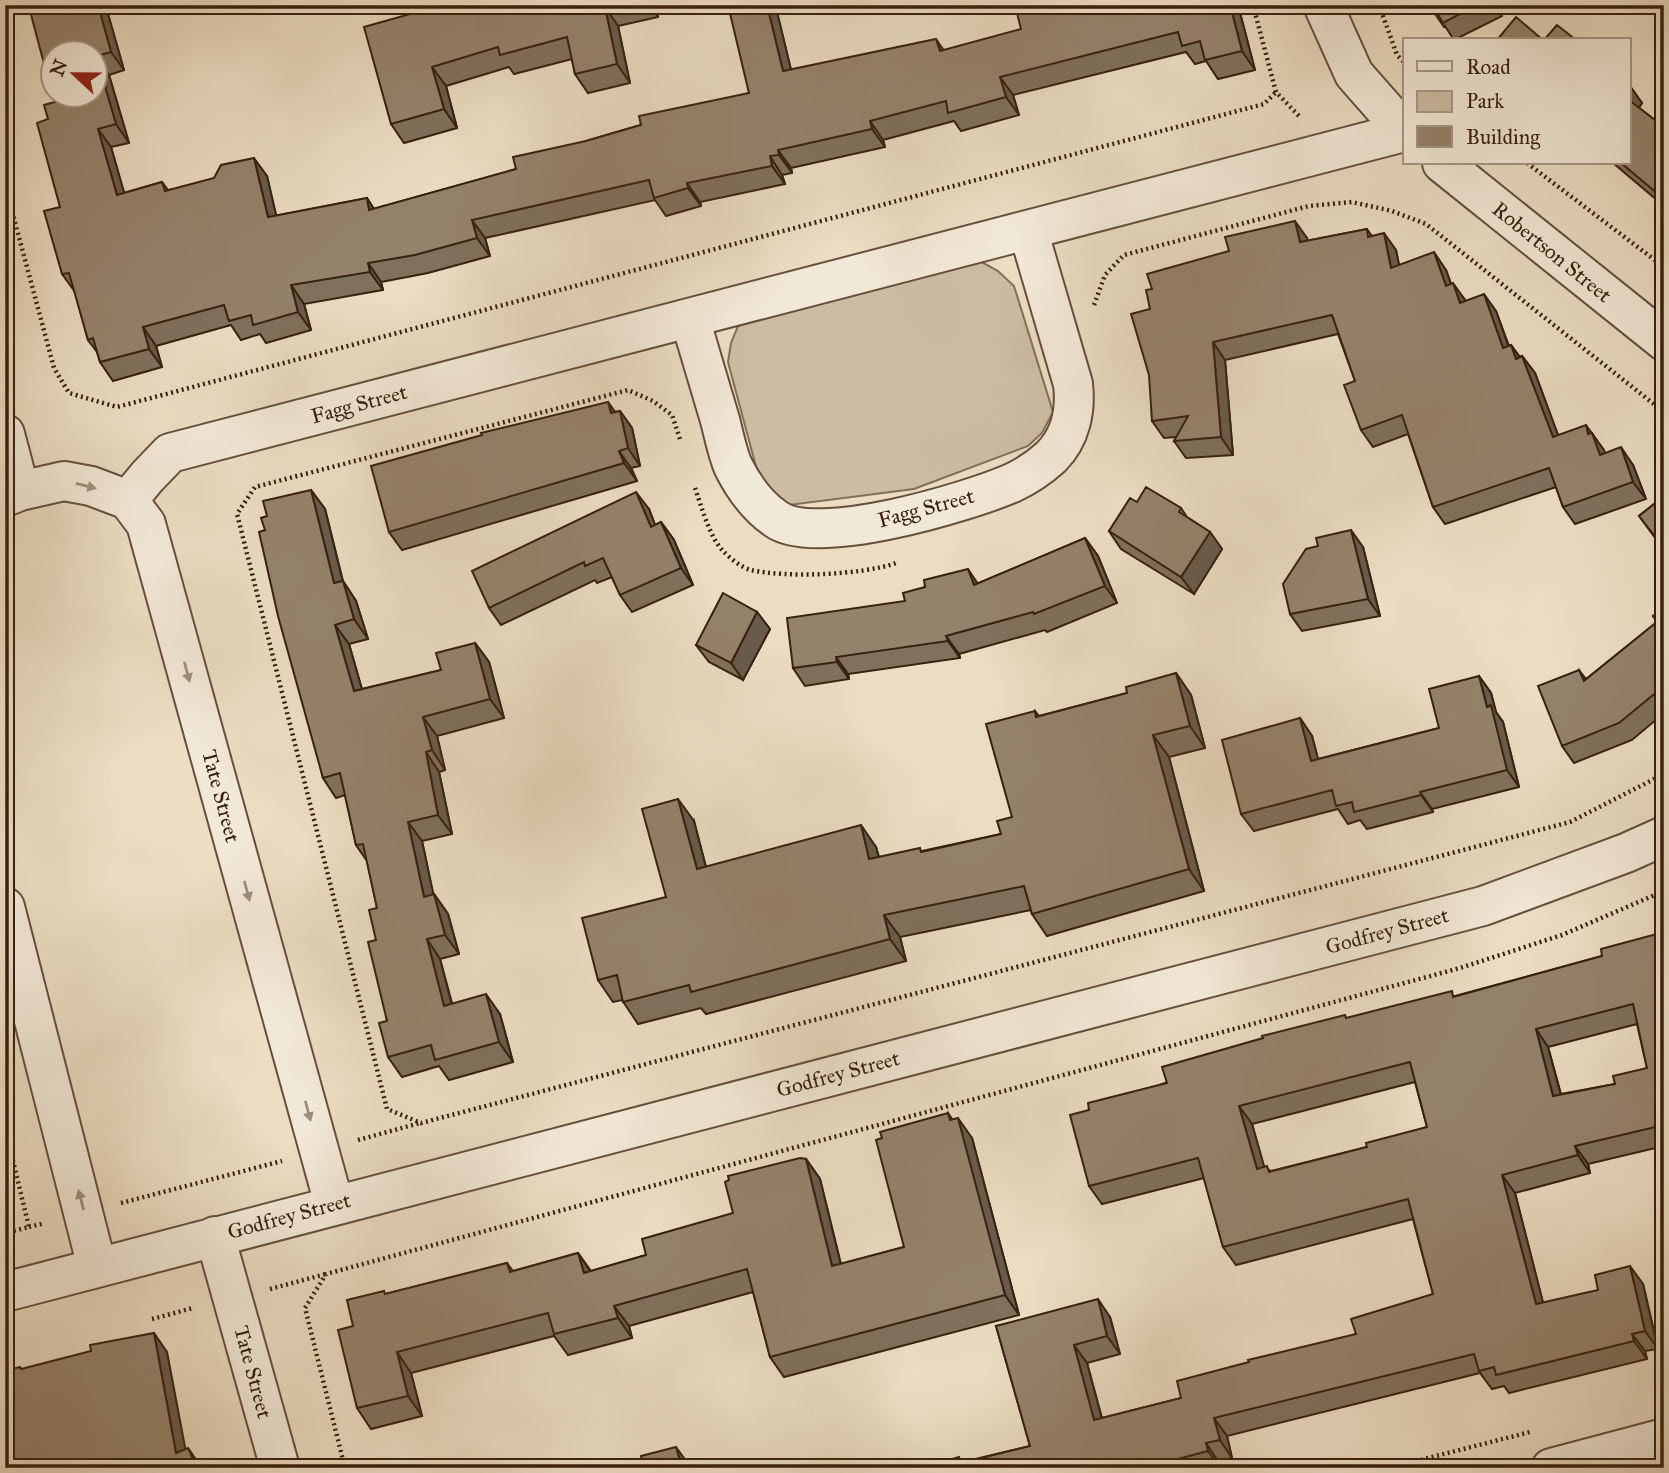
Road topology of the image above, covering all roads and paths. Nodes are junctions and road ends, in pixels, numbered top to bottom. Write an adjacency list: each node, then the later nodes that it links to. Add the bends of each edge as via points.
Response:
1 (1253, 5): 9 (path, via 1276,92 1264,104 117,407 69,393 54,368)
2 (1323, 5): 5 (street, via 1354,75)
3 (1379, 5): 4 (path)
4 (1403, 61)
5 (1403, 131)
6 (1403, 132): 10 (street, Fagg Street)
7 (1442, 164): 14 (street, Robertson Street)
8 (1528, 164): 11 (path)
9 (5, 185)
10 (1028, 230): 13 (street, Fagg Street); 13 (street, Fagg Street, via 1073,384 1073,416 1065,439 1034,470 1013,483 953,503 836,529 778,521 752,498 733,465)
11 (1664, 267)
12 (1097, 316): 15 (path, via 1094,304 1105,275 1124,255 1309,206 1352,202 1426,224)
13 (690, 319): 20 (street, Fagg Street, via 170,453)
14 (1664, 341)
15 (1664, 412)
16 (5, 434): 19 (street)
17 (680, 440): 26 (path, via 672,415 628,390 255,487 237,514 387,1109)
18 (692, 477): 21 (path, via 722,551 748,569 793,575 881,568)
19 (13, 494): 20 (street, one-way to 20, via 64,481)
20 (128, 500): 28 (street, Tate Street, one-way to 28, via 146,524)
21 (906, 559)
22 (1664, 774): 26 (path, via 1570,822)
23 (1664, 836): 29 (street, Godfrey Street, via 1483,906)
24 (1664, 891): 38 (path, via 1562,935 1460,968 326,1274 305,1308)
25 (5, 907): 30 (street, one-way to 25)
26 (421, 1122): 28 (path)
27 (5, 1128): 31 (path)
28 (319, 1151): 29 (street, Tate Street); 30 (path)
29 (334, 1205): 33 (street, Godfrey Street)
30 (84, 1212): 31 (path); 34 (street)
31 (29, 1227): 32 (path)
32 (5, 1233)
33 (215, 1236): 34 (street, Godfrey Street); 37 (street, Tate Street)
34 (97, 1266): 35 (street, Godfrey Street)
35 (5, 1292)
36 (1664, 1438): 39 (street)
37 (280, 1468)
38 (345, 1468)
39 (1551, 1468)

